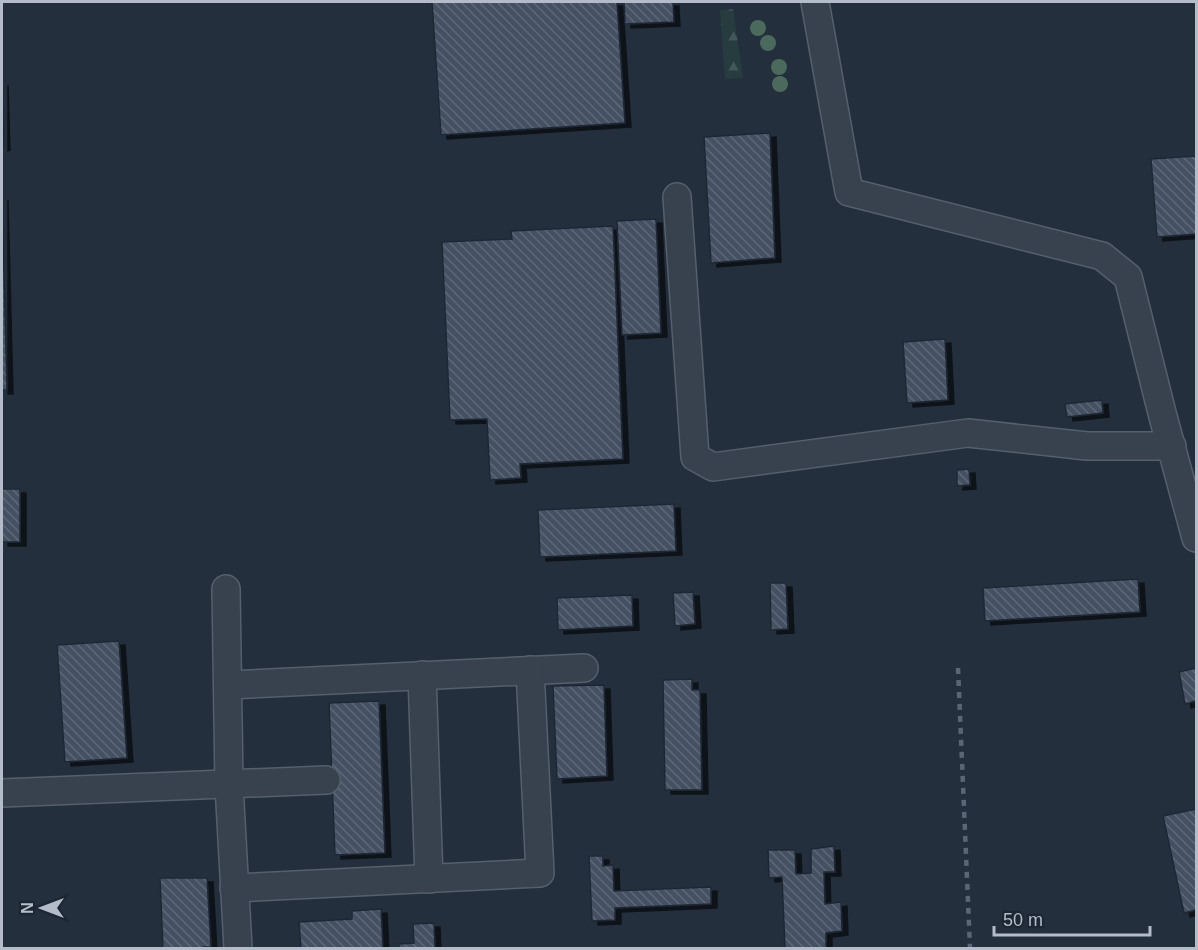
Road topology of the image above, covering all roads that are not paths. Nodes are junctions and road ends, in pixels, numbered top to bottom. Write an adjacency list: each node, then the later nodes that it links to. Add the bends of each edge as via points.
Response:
1 (815, 2): 3 (lane, via 849,192 1102,256 1128,278)
2 (677, 197): 3 (lane, via 695,457 712,467 968,433 1086,446)
3 (1172, 446): 4 (lane)
4 (1197, 538)
5 (226, 589): 9 (lane)
6 (585, 668): 7 (lane)
7 (530, 670): 8 (lane); 13 (lane, via 540,873)
8 (422, 675): 9 (lane); 13 (lane)
9 (228, 685): 11 (lane)
10 (326, 780): 11 (lane)
11 (229, 785): 12 (lane); 14 (lane)
12 (2, 793)
13 (429, 879): 14 (lane)
14 (234, 888): 15 (lane)
15 (238, 948)

